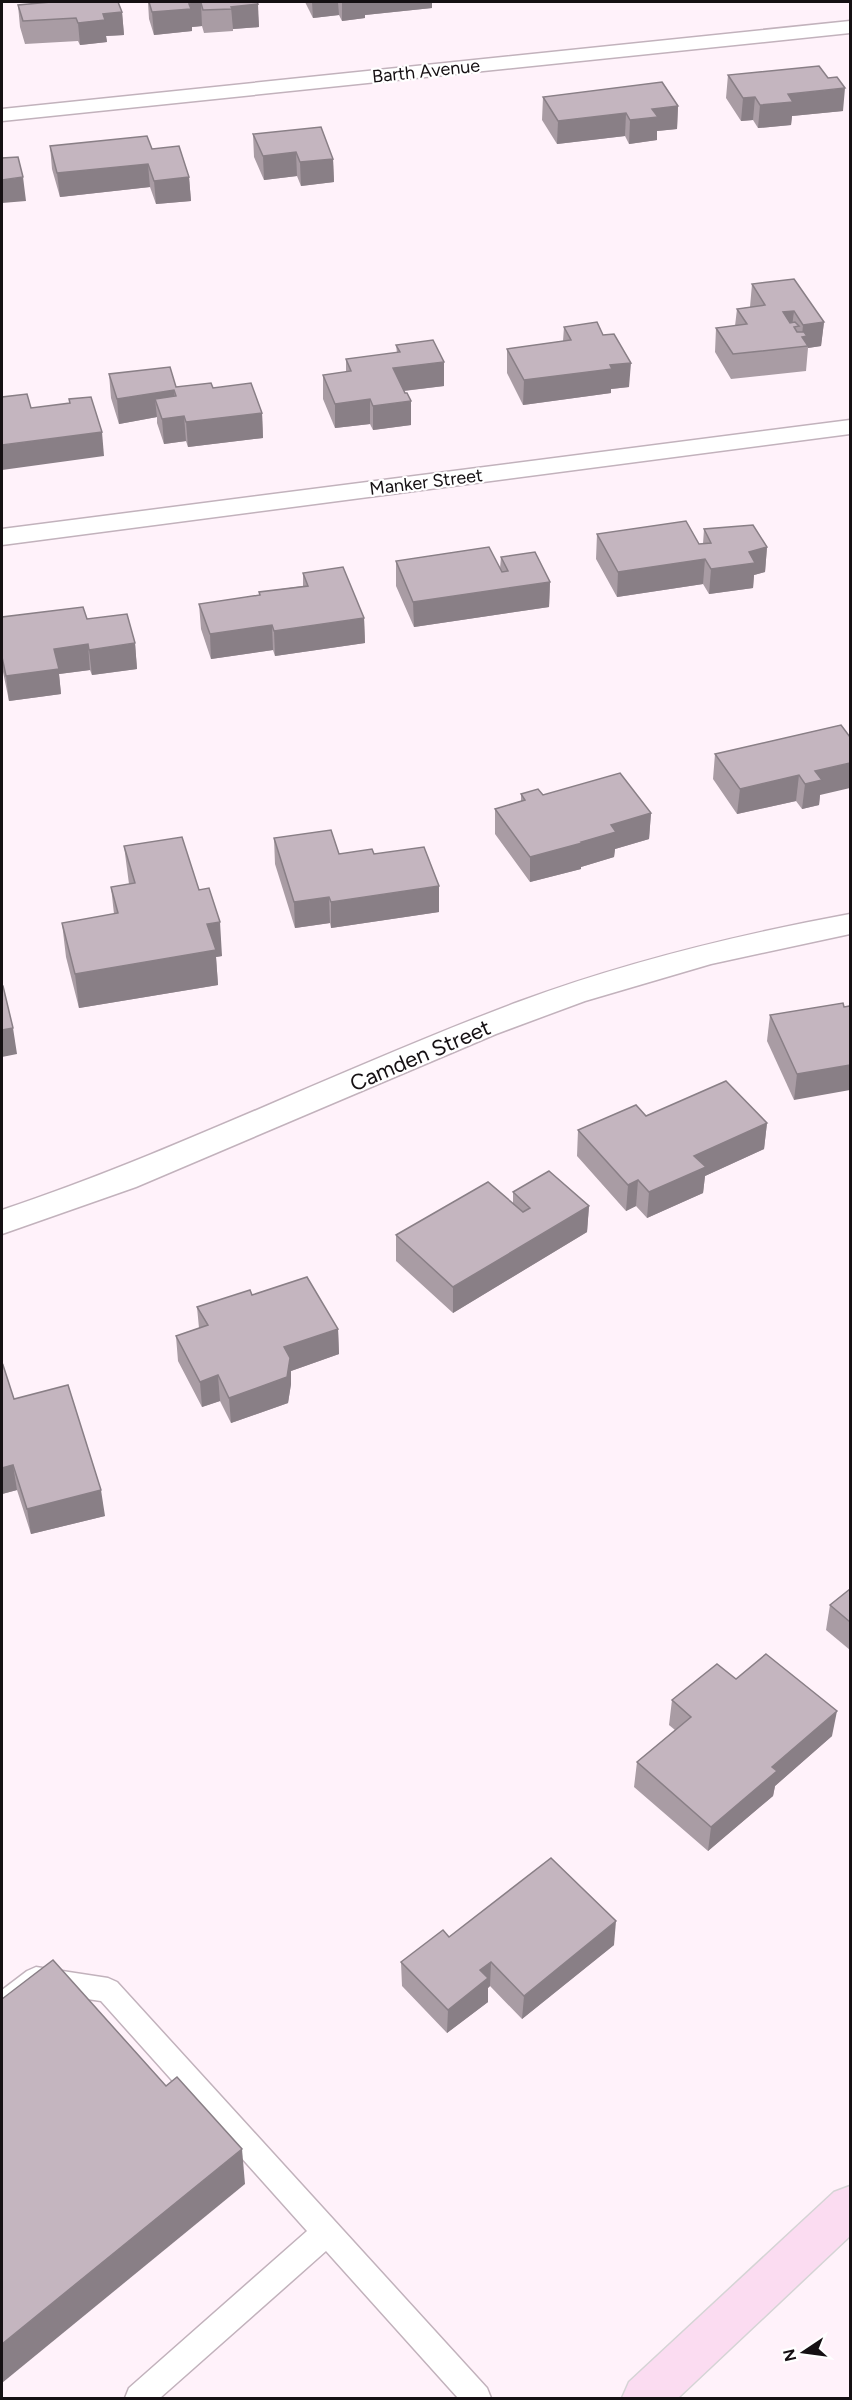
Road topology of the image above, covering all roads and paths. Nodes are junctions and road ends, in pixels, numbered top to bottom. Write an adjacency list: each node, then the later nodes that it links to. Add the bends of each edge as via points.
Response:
1 (850, 27): 2 (street, Barth Avenue)
2 (2, 115)
3 (850, 428): 4 (street, Manker Street)
4 (2, 537)
5 (850, 924): 6 (street, Camden Street, via 699,957 526,1011 186,1155)
6 (2, 1222)
7 (2, 2006): 9 (lane, via 36,1979 108,1990)
8 (850, 2207): 12 (main road)
9 (327, 2232): 10 (lane); 11 (lane)
10 (139, 2398)
11 (477, 2398)
12 (645, 2398)

